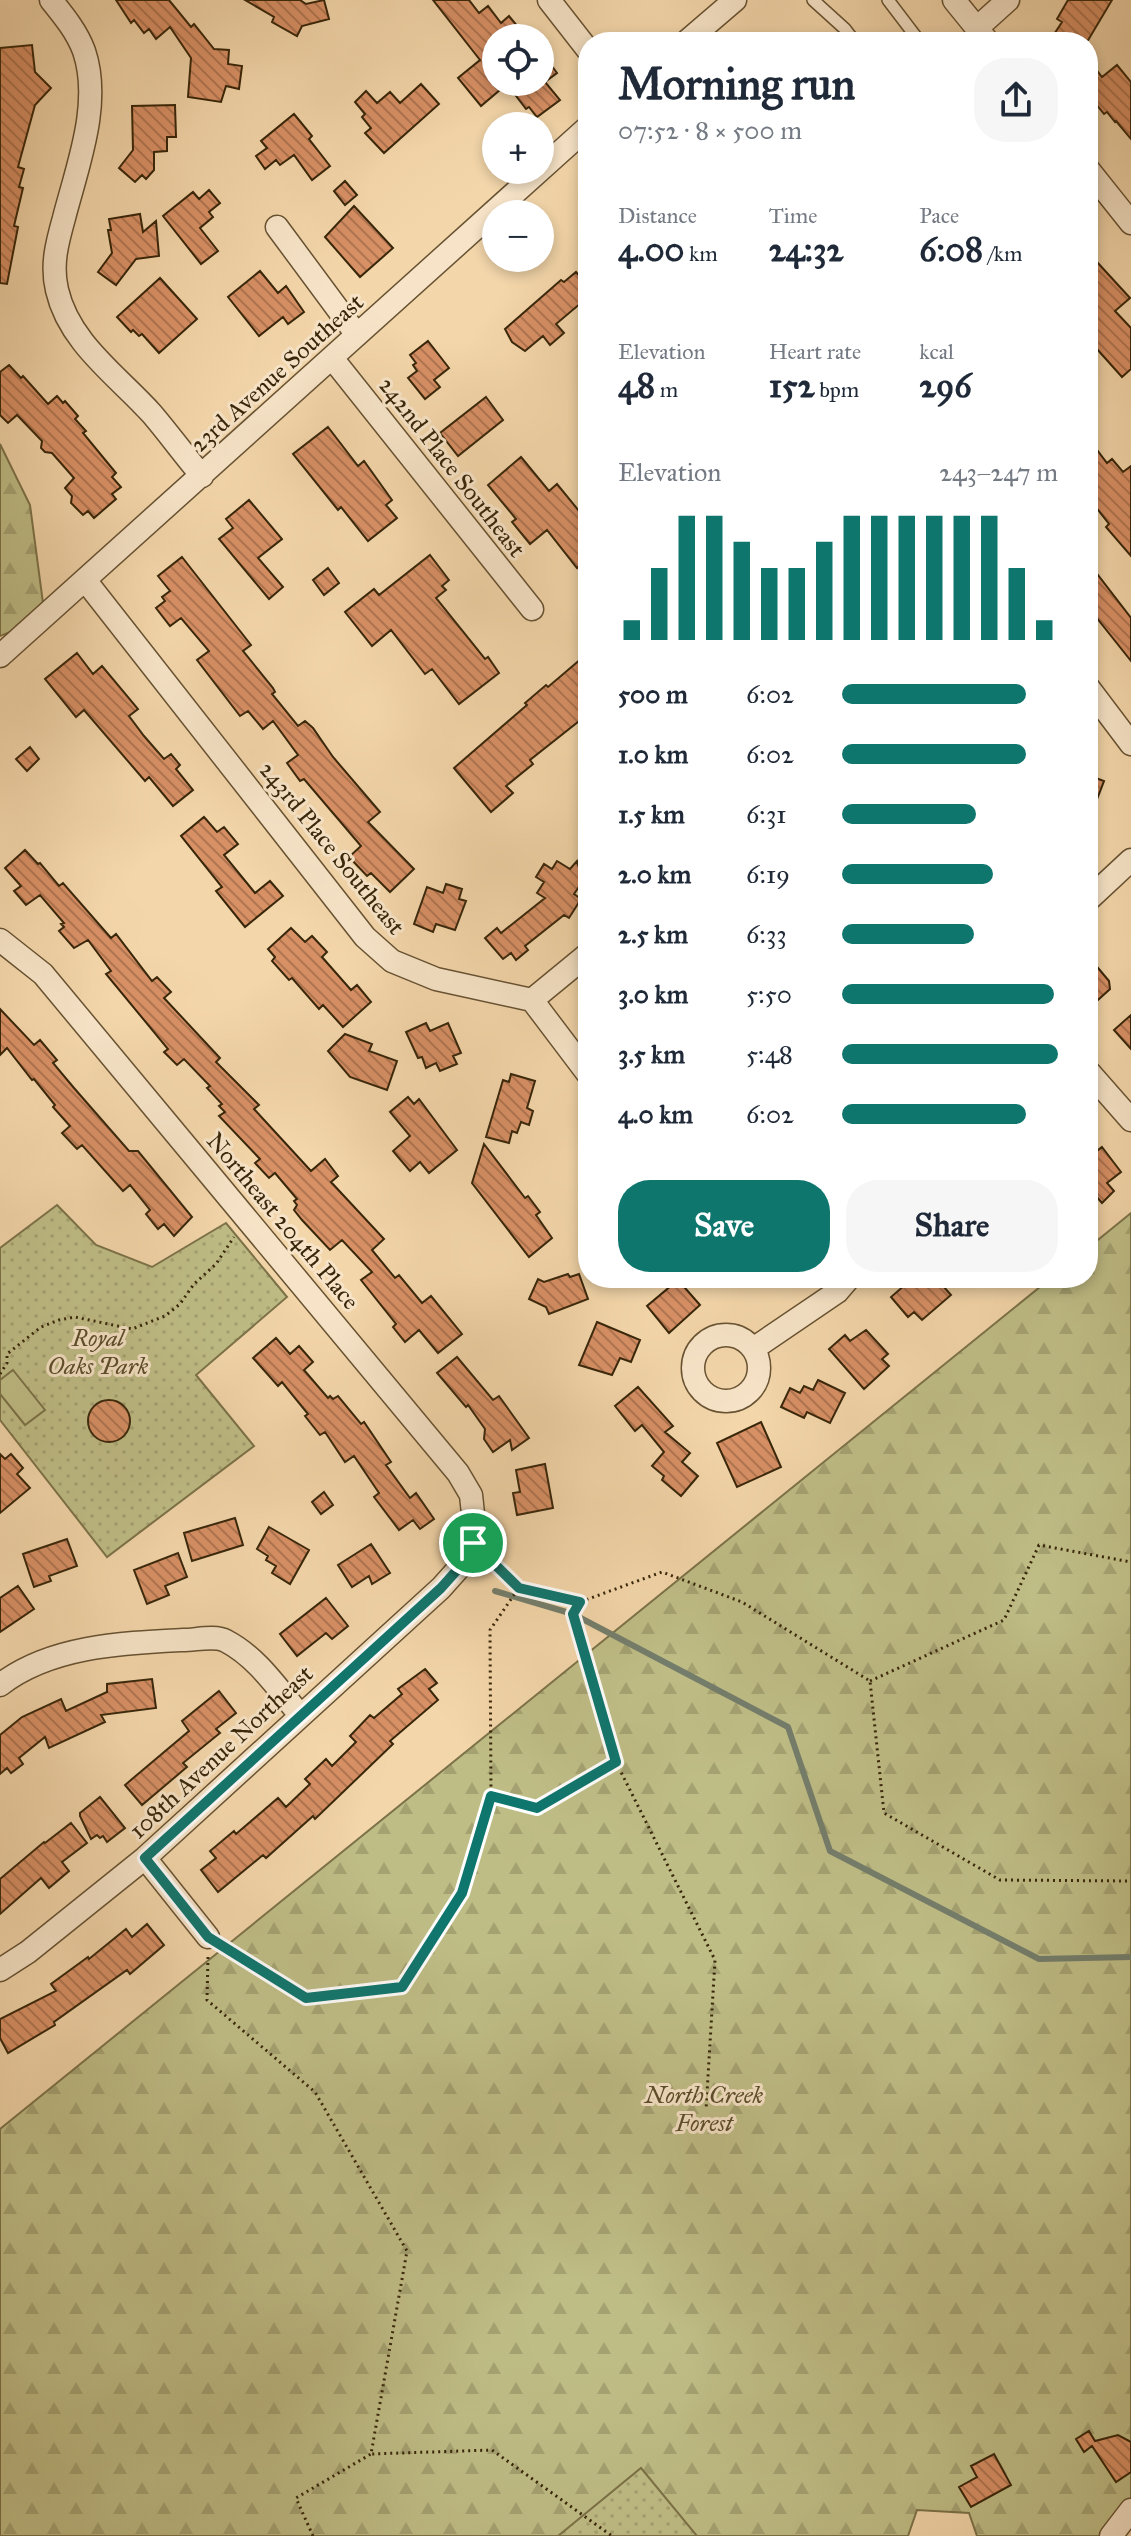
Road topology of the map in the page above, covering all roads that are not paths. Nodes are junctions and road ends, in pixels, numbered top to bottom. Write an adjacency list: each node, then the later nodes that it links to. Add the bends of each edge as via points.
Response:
1 (51, 0): 20 (street, via 84,52 90,85 88,117 54,257 57,291 72,329)
2 (549, 0): 13 (street)
3 (735, 0): 8 (street)
4 (813, 0): 9 (lane)
5 (888, 0): 10 (lane)
6 (954, 0): 11 (street)
7 (1008, 0): 12 (street)
8 (698, 32)
9 (847, 32)
10 (912, 32)
11 (980, 32)
12 (984, 32)
13 (578, 37)
14 (578, 136): 18 (street, 23rd Avenue Southeast)
15 (1098, 182): 16 (street)
16 (1131, 223)
17 (277, 227): 18 (street)
18 (357, 335): 19 (street, 23rd Avenue Southeast)
19 (332, 358): 20 (street, 23rd Avenue Southeast); 22 (street, 242nd Place Southeast)
20 (202, 476): 21 (street, 23rd Avenue Southeast)
21 (85, 580): 23 (street, 23rd Avenue Southeast); 30 (street, 243rd Place Southeast, via 365,937 392,961 436,979)
22 (532, 609)
23 (0, 656)
24 (1098, 700): 25 (street)
25 (1131, 744)
26 (1131, 860): 27 (street)
27 (1098, 891)
28 (0, 940): 36 (street, Northeast 204th Place, via 43,974 458,1473 471,1495)
29 (578, 962): 30 (street)
30 (532, 1000): 31 (street)
31 (578, 1061)
32 (1098, 1082): 33 (street)
33 (1131, 1120)
34 (840, 1288): 35 (street)
35 (753, 1349)
36 (470, 1552): 38 (street, 108th Avenue Northeast, via 441,1588)
37 (0, 1685): 38 (street, via 42,1661 83,1650 223,1639 252,1658)
38 (300, 1715): 39 (street, 108th Avenue Northeast)
39 (145, 1858): 40 (street); 41 (street, 108th Avenue Northeast)
40 (208, 1937)
41 (0, 1970)
42 (1131, 2510): 43 (street)
43 (1111, 2536)

